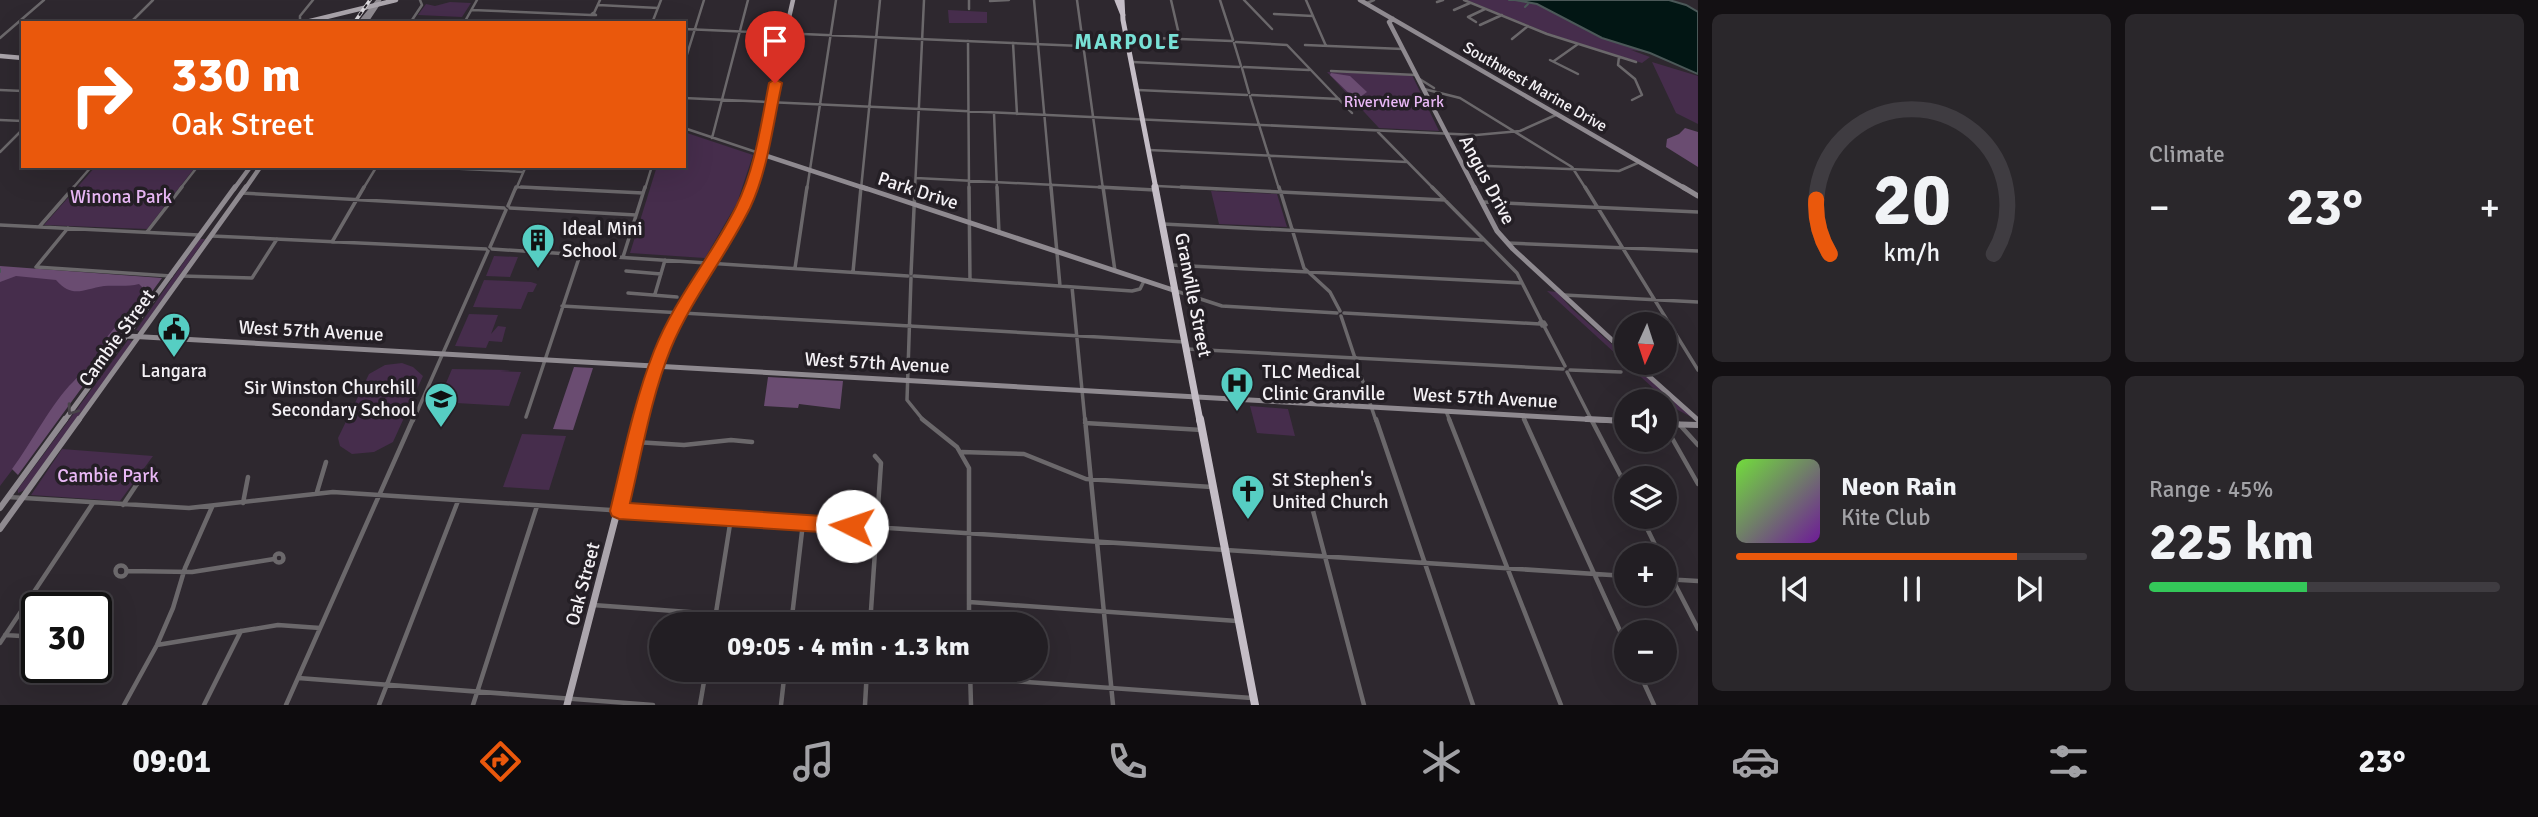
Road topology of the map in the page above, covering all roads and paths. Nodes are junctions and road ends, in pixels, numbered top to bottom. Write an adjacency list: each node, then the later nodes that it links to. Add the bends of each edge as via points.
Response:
1 (44, 0): 70 (street)
2 (153, 0): 50 (street)
3 (313, 0): 51 (street)
4 (385, 0): 32 (main road)
5 (396, 0): 32 (main road)
6 (420, 0): 55 (street, via 422,5)
7 (477, 0): 39 (street)
8 (600, 0): 35 (street)
9 (661, 0): 36 (street)
10 (704, 0): 63 (street)
11 (748, 0): 65 (street)
12 (793, 0): 66 (main road, Oak Street)
13 (836, 0): 67 (street)
14 (880, 0): 68 (street)
15 (924, 0): 71 (street)
16 (969, 0): 37 (street)
17 (1009, 0): 30 (street)
18 (1034, 0): 77 (street)
19 (1077, 0): 80 (street)
20 (1116, 0): 45 (highway, Granville Street)
21 (1122, 0): 45 (highway, Granville Street)
22 (1171, 0): 72 (street)
23 (1220, 0): 75 (street)
24 (1244, 0): 64 (street)
25 (1306, 0): 47 (street)
26 (1360, 0): 33 (street, Southwest Marine Drive)
27 (1374, 0): 33 (street)
28 (1443, 0): 31 (street)
29 (1464, 0): 34 (street)
30 (990, 1)
31 (1437, 2)
32 (377, 3): 41 (main road); 43 (street); 48 (main road); 53 (street)
33 (1367, 3): 49 (street, Southwest Marine Drive)
34 (1471, 3): 38 (street); 40 (street)
35 (598, 5): 36 (street); 44 (street)
36 (658, 8): 58 (street)
37 (969, 9)
38 (1485, 9): 46 (street); 59 (street, via 1468,17)
39 (471, 10): 44 (street); 56 (street)
40 (1454, 10)
41 (348, 13): 43 (main road); 48 (main road)
42 (1274, 14): 47 (street)
43 (366, 15): 54 (street)
44 (593, 15): 57 (street)
45 (1123, 15): 69 (highway, Granville Street)
46 (1502, 15): 60 (street); 61 (street)
47 (1313, 16): 81 (street)
48 (319, 19): 52 (main road)
49 (1393, 19): 83 (street, Angus Drive, via 1389,22); 113 (street, Southwest Marine Drive)
50 (132, 21)
51 (301, 21)
52 (310, 21)
53 (364, 21)
54 (364, 21)
55 (411, 21)
56 (465, 21)
57 (591, 21)
58 (653, 21)
59 (1476, 22)
60 (1480, 25)
61 (1528, 26): 73 (street); 78 (street)
62 (686, 29): 63 (street)
63 (695, 29): 65 (street); 86 (street)
64 (1272, 29)
65 (740, 31): 66 (street); 103 (street)
66 (786, 33): 67 (street); 105 (main road, Oak Street)
67 (831, 35): 68 (street); 106 (street)
68 (877, 37): 71 (street); 107 (street)
69 (1127, 37): 72 (street); 82 (highway, Granville Street)
70 (0, 38)
71 (923, 39): 74 (street); 108 (street)
72 (1180, 39): 75 (street)
73 (1513, 39)
74 (968, 41): 76 (street); 109 (street)
75 (1234, 42): 90 (street); 91 (street, via 1288,45)
76 (1013, 43): 77 (street); 112 (street)
77 (1038, 44): 80 (street); 114 (street)
78 (1578, 44): 84 (street); 93 (street, via 1551,61)
79 (1305, 45): 81 (street)
80 (1085, 46): 82 (street); 115 (street)
81 (1326, 46): 83 (street)
82 (1129, 48): 88 (highway, Granville Street)
83 (1403, 49): 94 (street, Angus Drive)
84 (1619, 57): 89 (street); 104 (street, via 1618,65 1635,79 1642,94)
85 (0, 58): 87 (main road)
86 (686, 58)
87 (21, 60)
88 (1132, 62): 90 (street); 97 (highway, Granville Street)
89 (1636, 62)
90 (1242, 67): 91 (street); 100 (street)
91 (1312, 70): 102 (street)
92 (1331, 71): 94 (street)
93 (1578, 74)
94 (1417, 76): 95 (street, Angus Drive); 99 (street)
95 (1424, 89): 99 (street); 124 (street, Angus Drive)
96 (0, 90): 98 (street)
97 (1137, 90): 100 (street); 116 (highway, Granville Street)
98 (21, 91)
99 (1439, 91): 123 (street, via 1460,98)
100 (1250, 95): 102 (street); 119 (street)
101 (686, 98): 103 (street)
102 (1341, 99): 111 (street)
103 (723, 100): 105 (street); 125 (street)
104 (1632, 100)
105 (771, 102): 106 (street); 128 (main road, Oak Street)
106 (820, 104): 107 (street); 141 (street)
107 (868, 107): 108 (street); 149 (street)
108 (918, 109): 109 (street); 144 (street)
109 (968, 111): 110 (street); 145 (street)
110 (994, 113): 112 (street); 146 (street)
111 (1352, 113)
112 (1017, 114): 114 (street)
113 (1558, 114): 123 (street); 131 (street, Southwest Marine Drive)
114 (1043, 115): 115 (street); 147 (street)
115 (1094, 117): 116 (street); 150 (street)
116 (1143, 119): 119 (street); 126 (highway, Granville Street)
117 (0, 120): 118 (street)
118 (21, 121)
119 (1258, 124): 121 (street); 129 (street)
120 (686, 129): 125 (street, Park Drive)
121 (1376, 130): 124 (street); 130 (street)
122 (21, 131): 127 (street)
123 (1517, 132): 124 (street); 142 (street)
124 (1446, 134): 132 (street, Angus Drive)
125 (712, 138): 128 (street, Park Drive)
126 (1149, 150): 129 (street); 151 (highway, Granville Street)
127 (0, 152)
128 (761, 154): 141 (street, Park Drive); 184 (main road, Oak Street, via 744,205)
129 (1269, 156): 130 (street); 152 (street)
130 (1408, 162): 157 (street)
131 (1640, 162): 142 (street, via 1619,172); 155 (street, Southwest Marine Drive)
132 (1462, 165): 142 (street); 158 (street, Angus Drive)
133 (90, 168): 167 (street)
134 (196, 168): 170 (street)
135 (250, 168): 172 (street, Cambie Street)
136 (260, 168): 153 (street, Cambie Street)
137 (376, 168): 156 (street)
138 (443, 168): 143 (street)
139 (525, 168): 143 (street)
140 (651, 168): 154 (street)
141 (810, 170): 149 (street, Park Drive); 186 (street)
142 (1574, 170): 160 (street)
143 (523, 172): 148 (street)
144 (916, 178): 145 (street); 159 (street)
145 (968, 180): 146 (street); 164 (street)
146 (998, 181): 147 (street); 171 (street)
147 (1050, 184): 150 (street); 180 (street)
148 (517, 187): 154 (street); 161 (street)
149 (862, 187): 159 (street, Park Drive); 189 (street)
150 (1104, 187): 151 (street); 188 (street)
151 (1156, 188): 152 (street); 165 (highway, Granville Street)
152 (1281, 192): 157 (street); 169 (street)
153 (241, 193): 156 (street); 172 (street, Cambie Street)
154 (643, 193): 163 (street)
155 (1698, 196)
156 (356, 200): 161 (street); 175 (street)
157 (1445, 200): 174 (street)
158 (1481, 202): 160 (street); 176 (street, Angus Drive)
159 (915, 205): 164 (street, Park Drive); 194 (street)
160 (1597, 207): 162 (street); 177 (street)
161 (507, 208): 163 (street); 178 (street)
162 (1698, 212)
163 (636, 215): 182 (street)
164 (970, 223): 171 (street, Park Drive); 195 (street)
165 (1163, 224): 169 (street); 185 (highway, Granville Street)
166 (0, 225): 167 (street)
167 (39, 227): 168 (street)
168 (68, 228): 170 (street); 192 (street, via 36,266)
169 (1293, 231): 174 (street); 190 (street)
170 (147, 232): 172 (street)
171 (999, 233): 180 (street, Park Drive)
172 (207, 235): 173 (street); 192 (street, Cambie Street); 193 (street, Cambie Street)
173 (278, 239): 175 (street); 193 (street, via 253,278)
174 (1484, 240): 197 (street)
175 (332, 242): 178 (street)
176 (1507, 243): 177 (street); 203 (street, Angus Drive)
177 (1622, 248): 179 (street); 205 (street)
178 (489, 249): 181 (street); 217 (street)
179 (1698, 251)
180 (1056, 252): 188 (street, Park Drive); 198 (street)
181 (580, 255): 182 (street); 207 (street)
182 (623, 257): 183 (street)
183 (665, 260): 184 (street); 191 (street)
184 (710, 262): 186 (street); 208 (main road, Oak Street)
185 (1171, 265): 190 (street); 200 (highway, Granville Street)
186 (795, 268): 189 (street)
187 (626, 271): 191 (street)
188 (1115, 271): 196 (street, Park Drive)
189 (853, 272): 194 (street)
190 (1308, 272): 197 (street); 209 (street, via 1330,292)
191 (661, 274): 202 (street)
192 (172, 276): 212 (street, Cambie Street)
193 (181, 276): 214 (street, Cambie Street)
194 (911, 276): 195 (street); 211 (street)
195 (970, 280): 198 (street)
196 (1144, 281): 199 (street, via 1143,288 1136,291); 200 (street, Park Drive)
197 (1522, 283): 210 (street)
198 (1060, 286): 199 (street)
199 (1072, 287): 213 (street)
200 (1176, 291): 209 (street, via 1233,307); 216 (highway, Granville Street)
201 (628, 293): 202 (street)
202 (655, 295): 204 (street)
203 (1563, 295): 205 (street); 215 (street, Angus Drive)
204 (677, 297)
205 (1654, 300): 206 (street); 222 (street)
206 (1698, 302)
207 (562, 306): 208 (street); 219 (street)
208 (679, 313): 211 (street); 220 (main road, Oak Street)
209 (1341, 313): 210 (street); 218 (street)
210 (1542, 324): 221 (street)
211 (909, 326): 213 (street); 225 (street)
212 (127, 336): 214 (street, West 57th Avenue); 254 (street, Cambie Street, one-way to 254)
213 (1077, 336): 216 (street); 226 (street)
214 (138, 337): 217 (street, West 57th Avenue); 255 (street, Cambie Street)
215 (1614, 342)
216 (1187, 346): 218 (street); 227 (highway, Granville Street)
217 (442, 354): 219 (street, West 57th Avenue); 253 (street)
218 (1356, 358): 221 (street); 228 (street)
219 (545, 360): 220 (street, West 57th Avenue); 231 (street)
220 (657, 366): 225 (street, West 57th Avenue); 240 (main road, Oak Street)
221 (1566, 369): 223 (street); 232 (street)
222 (1698, 370)
223 (1614, 372)
224 (1649, 375): 234 (street)
225 (906, 380): 226 (street, West 57th Avenue); 243 (street, via 911,410)
226 (1082, 390): 227 (street, West 57th Avenue); 235 (street)
227 (1197, 397): 228 (street, West 57th Avenue); 238 (highway, Granville Street)
228 (1373, 407): 229 (street, West 57th Avenue); 274 (street)
229 (1446, 411): 230 (street, West 57th Avenue); 275 (street)
230 (1523, 415): 232 (street, West 57th Avenue); 278 (street)
231 (526, 418)
232 (1592, 419): 233 (street, West 57th Avenue); 246 (street)
233 (1614, 420)
234 (1698, 420)
235 (1085, 423): 238 (street); 249 (street)
236 (1679, 424): 237 (street); 241 (street)
237 (1698, 425)
238 (1203, 430): 251 (highway, Granville Street)
239 (752, 442): 240 (street)
240 (635, 443): 264 (main road, Oak Street)
241 (1698, 445)
242 (1677, 447): 250 (street)
243 (962, 452): 249 (street, via 1024,454); 269 (street, via 968,468)
244 (875, 456): 267 (street, via 881,463)
245 (326, 462): 252 (street)
246 (1616, 466)
247 (143, 475): 259 (street)
248 (248, 477): 258 (street)
249 (1091, 480): 251 (street); 270 (street)
250 (1698, 484)
251 (1214, 487): 271 (highway, Granville Street)
252 (317, 492): 253 (street); 258 (street)
253 (379, 495): 256 (street); 293 (street)
254 (8, 497): 255 (street); 263 (street, Cambie Street)
255 (22, 498): 257 (street); 268 (street, Cambie Street)
256 (458, 500): 260 (street); 307 (street)
257 (93, 503): 259 (street); 296 (street)
258 (243, 503): 261 (street)
259 (123, 505): 261 (street)
260 (537, 506): 264 (street); 309 (street)
261 (212, 507): 277 (street)
262 (1312, 507): 272 (street)
263 (0, 508)
264 (619, 511): 265 (street); 284 (main road, Oak Street)
265 (731, 518): 266 (street); 287 (street)
266 (803, 523): 267 (street); 288 (street)
267 (876, 528): 269 (street); 289 (street)
268 (0, 529)
269 (969, 534): 270 (street); 283 (street)
270 (1096, 542): 271 (street); 285 (street)
271 (1226, 551): 272 (street); 292 (highway, Granville Street)
272 (1326, 557): 274 (street); 323 (street)
273 (274, 559): 277 (street)
274 (1425, 564): 275 (street); 324 (street)
275 (1508, 569): 278 (street); 325 (street)
276 (127, 571): 277 (street)
277 (184, 573): 299 (street)
278 (1594, 574): 279 (street); 291 (street)
279 (1614, 575)
280 (1677, 580): 281 (street)
281 (1698, 581)
282 (1677, 588): 294 (street)
283 (969, 602): 285 (street); 290 (street)
284 (593, 605): 286 (street); 310 (main road, Oak Street)
285 (1103, 611): 292 (street); 308 (street)
286 (689, 612)
287 (716, 612)
288 (793, 612)
289 (871, 612)
290 (969, 612)
291 (1615, 620)
292 (1239, 621): 311 (highway, Granville Street)
293 (320, 628): 295 (street, via 278,625); 300 (street)
294 (1698, 629)
295 (241, 631): 299 (street); 313 (street)
296 (5, 635): 297 (street); 298 (street)
297 (21, 636)
298 (0, 643)
299 (157, 645): 312 (street)
300 (298, 678): 307 (street); 314 (street)
301 (704, 682): 318 (street)
302 (784, 682): 319 (street)
303 (866, 682): 320 (street)
304 (970, 682): 321 (street)
305 (1026, 682): 308 (street)
306 (1644, 683): 326 (street)
307 (387, 685): 309 (street); 315 (street)
308 (1111, 688): 311 (street); 322 (street)
309 (477, 692): 310 (street); 316 (street)
310 (568, 702): 317 (street)
311 (1254, 702)
312 (124, 705)
313 (204, 705)
314 (286, 705)
315 (379, 705)
316 (473, 705)
317 (653, 705)
318 (700, 705)
319 (781, 705)
320 (865, 705)
321 (971, 705)
322 (1113, 705)
323 (1364, 705)
324 (1473, 705)
325 (1561, 705)
326 (1654, 705)

